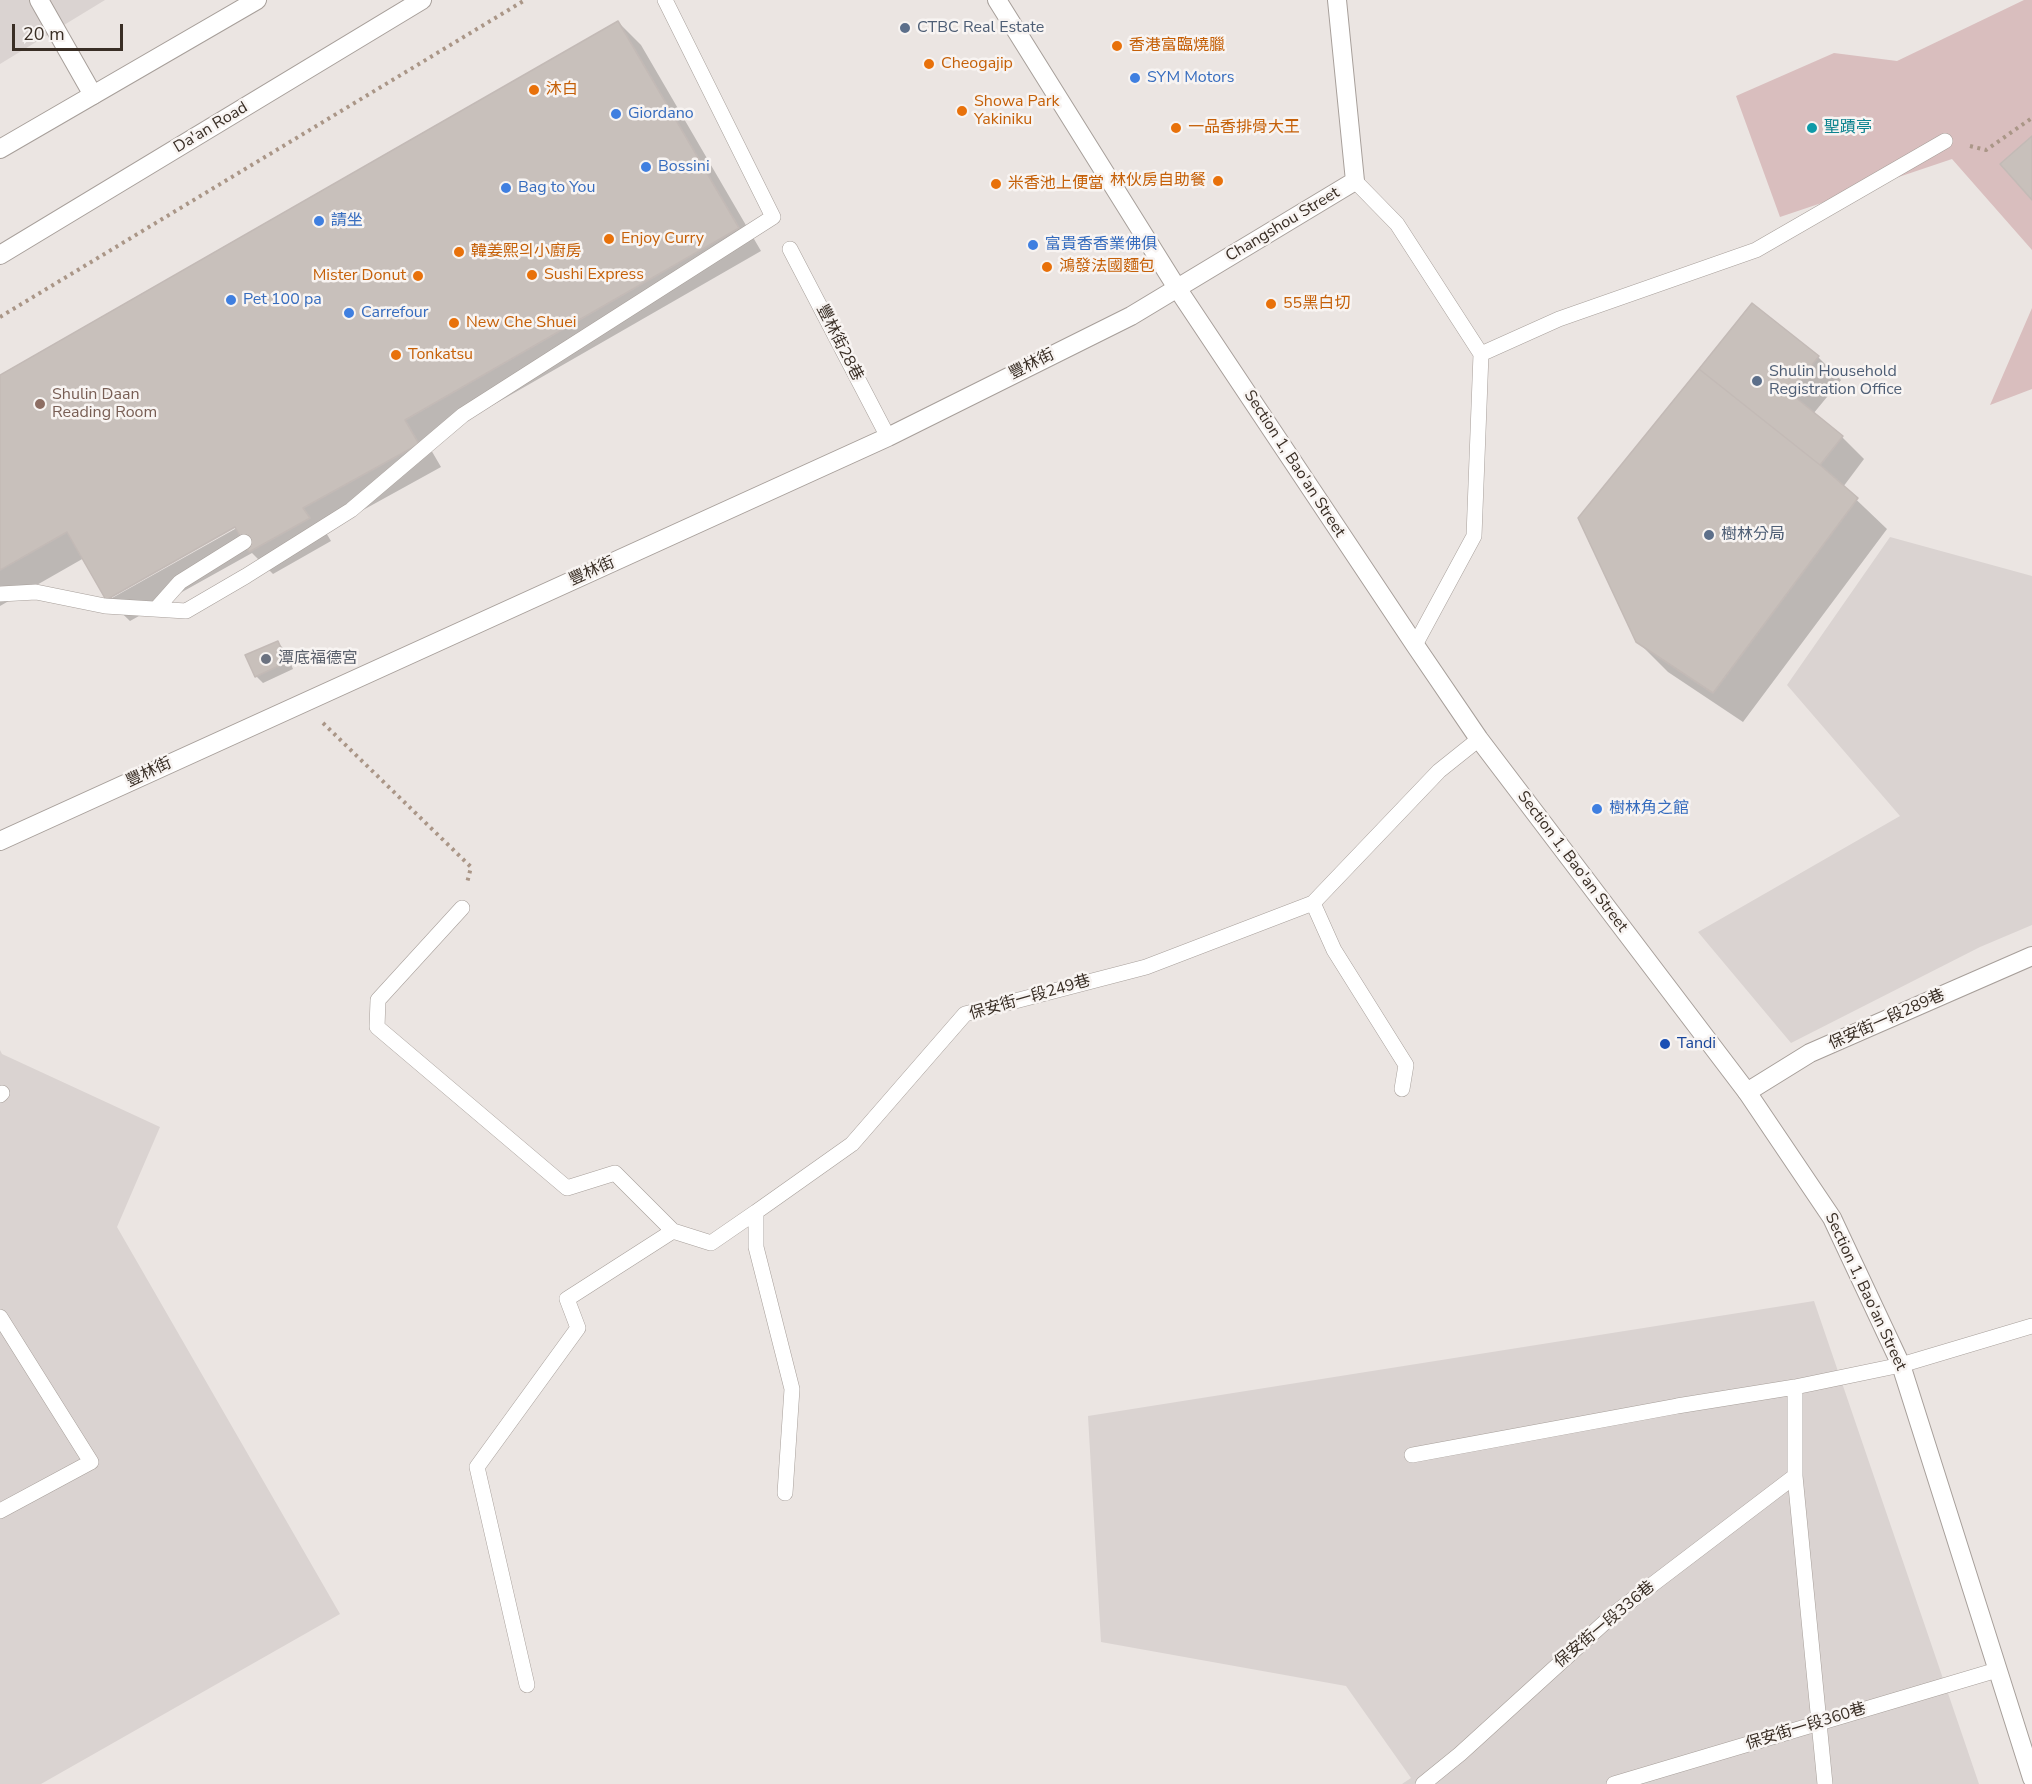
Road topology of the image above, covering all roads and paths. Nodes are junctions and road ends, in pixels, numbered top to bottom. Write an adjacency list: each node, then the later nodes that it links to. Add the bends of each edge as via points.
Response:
1 (39, 0): 8 (street)
2 (257, 0): 8 (street)
3 (422, 0): 14 (street, Da'an Road)
4 (525, 0): 16 (path)
5 (665, 0): 21 (lane, via 773,217 707,253 463,415 351,510 186,611)
6 (997, 0): 15 (street, Section 1, Bao'an Street)
7 (1336, 0): 12 (street, Changshou Street)
8 (93, 95): 11 (street)
9 (2032, 118): 10 (path, via 1986,150)
10 (1945, 141): 17 (lane, via 1756,250 1559,319)
11 (0, 149)
12 (1355, 182): 15 (street, Changshou Street); 17 (lane, via 1397,224)
13 (790, 249): 18 (lane, 豐林街28巷)
14 (0, 255)
15 (1177, 288): 18 (street, 豐林街, via 1131,316); 22 (street, Section 1, Bao'an Street)
16 (0, 317)
17 (1481, 354): 22 (lane, via 1474,536)
18 (888, 437): 23 (street, 豐林街)
19 (243, 542): 21 (lane, via 180,582)
20 (0, 594): 21 (lane, via 36,592 105,606)
21 (156, 609)
22 (1415, 645): 24 (street, Section 1, Bao'an Street)
23 (301, 703): 25 (street, 豐林街); 27 (path, via 471,867)
24 (1479, 738): 26 (lane, 保安街一段249巷, via 1439,771); 30 (street, Section 1, Bao'an Street)
25 (0, 841)
26 (1313, 903): 29 (lane, via 1334,950 1406,1065); 31 (lane, 保安街一段249巷, via 1146,967 965,1014 852,1144)
27 (462, 908): 32 (lane, via 378,1000 377,1027 567,1188 615,1173)
28 (2032, 956): 30 (street, 保安街一段289巷, via 1810,1053)
29 (1402, 1089)
30 (1747, 1092): 35 (street, Section 1, Bao'an Street, via 1832,1218)
31 (756, 1212): 32 (lane, 保安街一段249巷, via 711,1243); 39 (lane, via 756,1247 792,1389)
32 (674, 1231): 42 (lane, via 567,1299 578,1328 477,1467)
33 (0, 1317): 40 (lane, via 91,1462)
34 (2032, 1326): 35 (lane)
35 (1901, 1365): 36 (lane); 41 (street, Section 1, Bao'an Street)
36 (1795, 1387): 37 (lane); 38 (lane)
37 (1412, 1455)
38 (1795, 1476): 43 (lane); 45 (lane, 保安街一段336巷, via 1615,1613)
39 (784, 1493)
40 (0, 1511)
41 (1997, 1670): 43 (lane, 保安街一段360巷); 44 (street, Section 1, Bao'an Street)
42 (527, 1685)
43 (1821, 1723): 46 (lane, 保安街一段360巷); 47 (lane)
44 (2032, 1778)
45 (1429, 1782)
46 (1614, 1784)
47 (1825, 1784)

